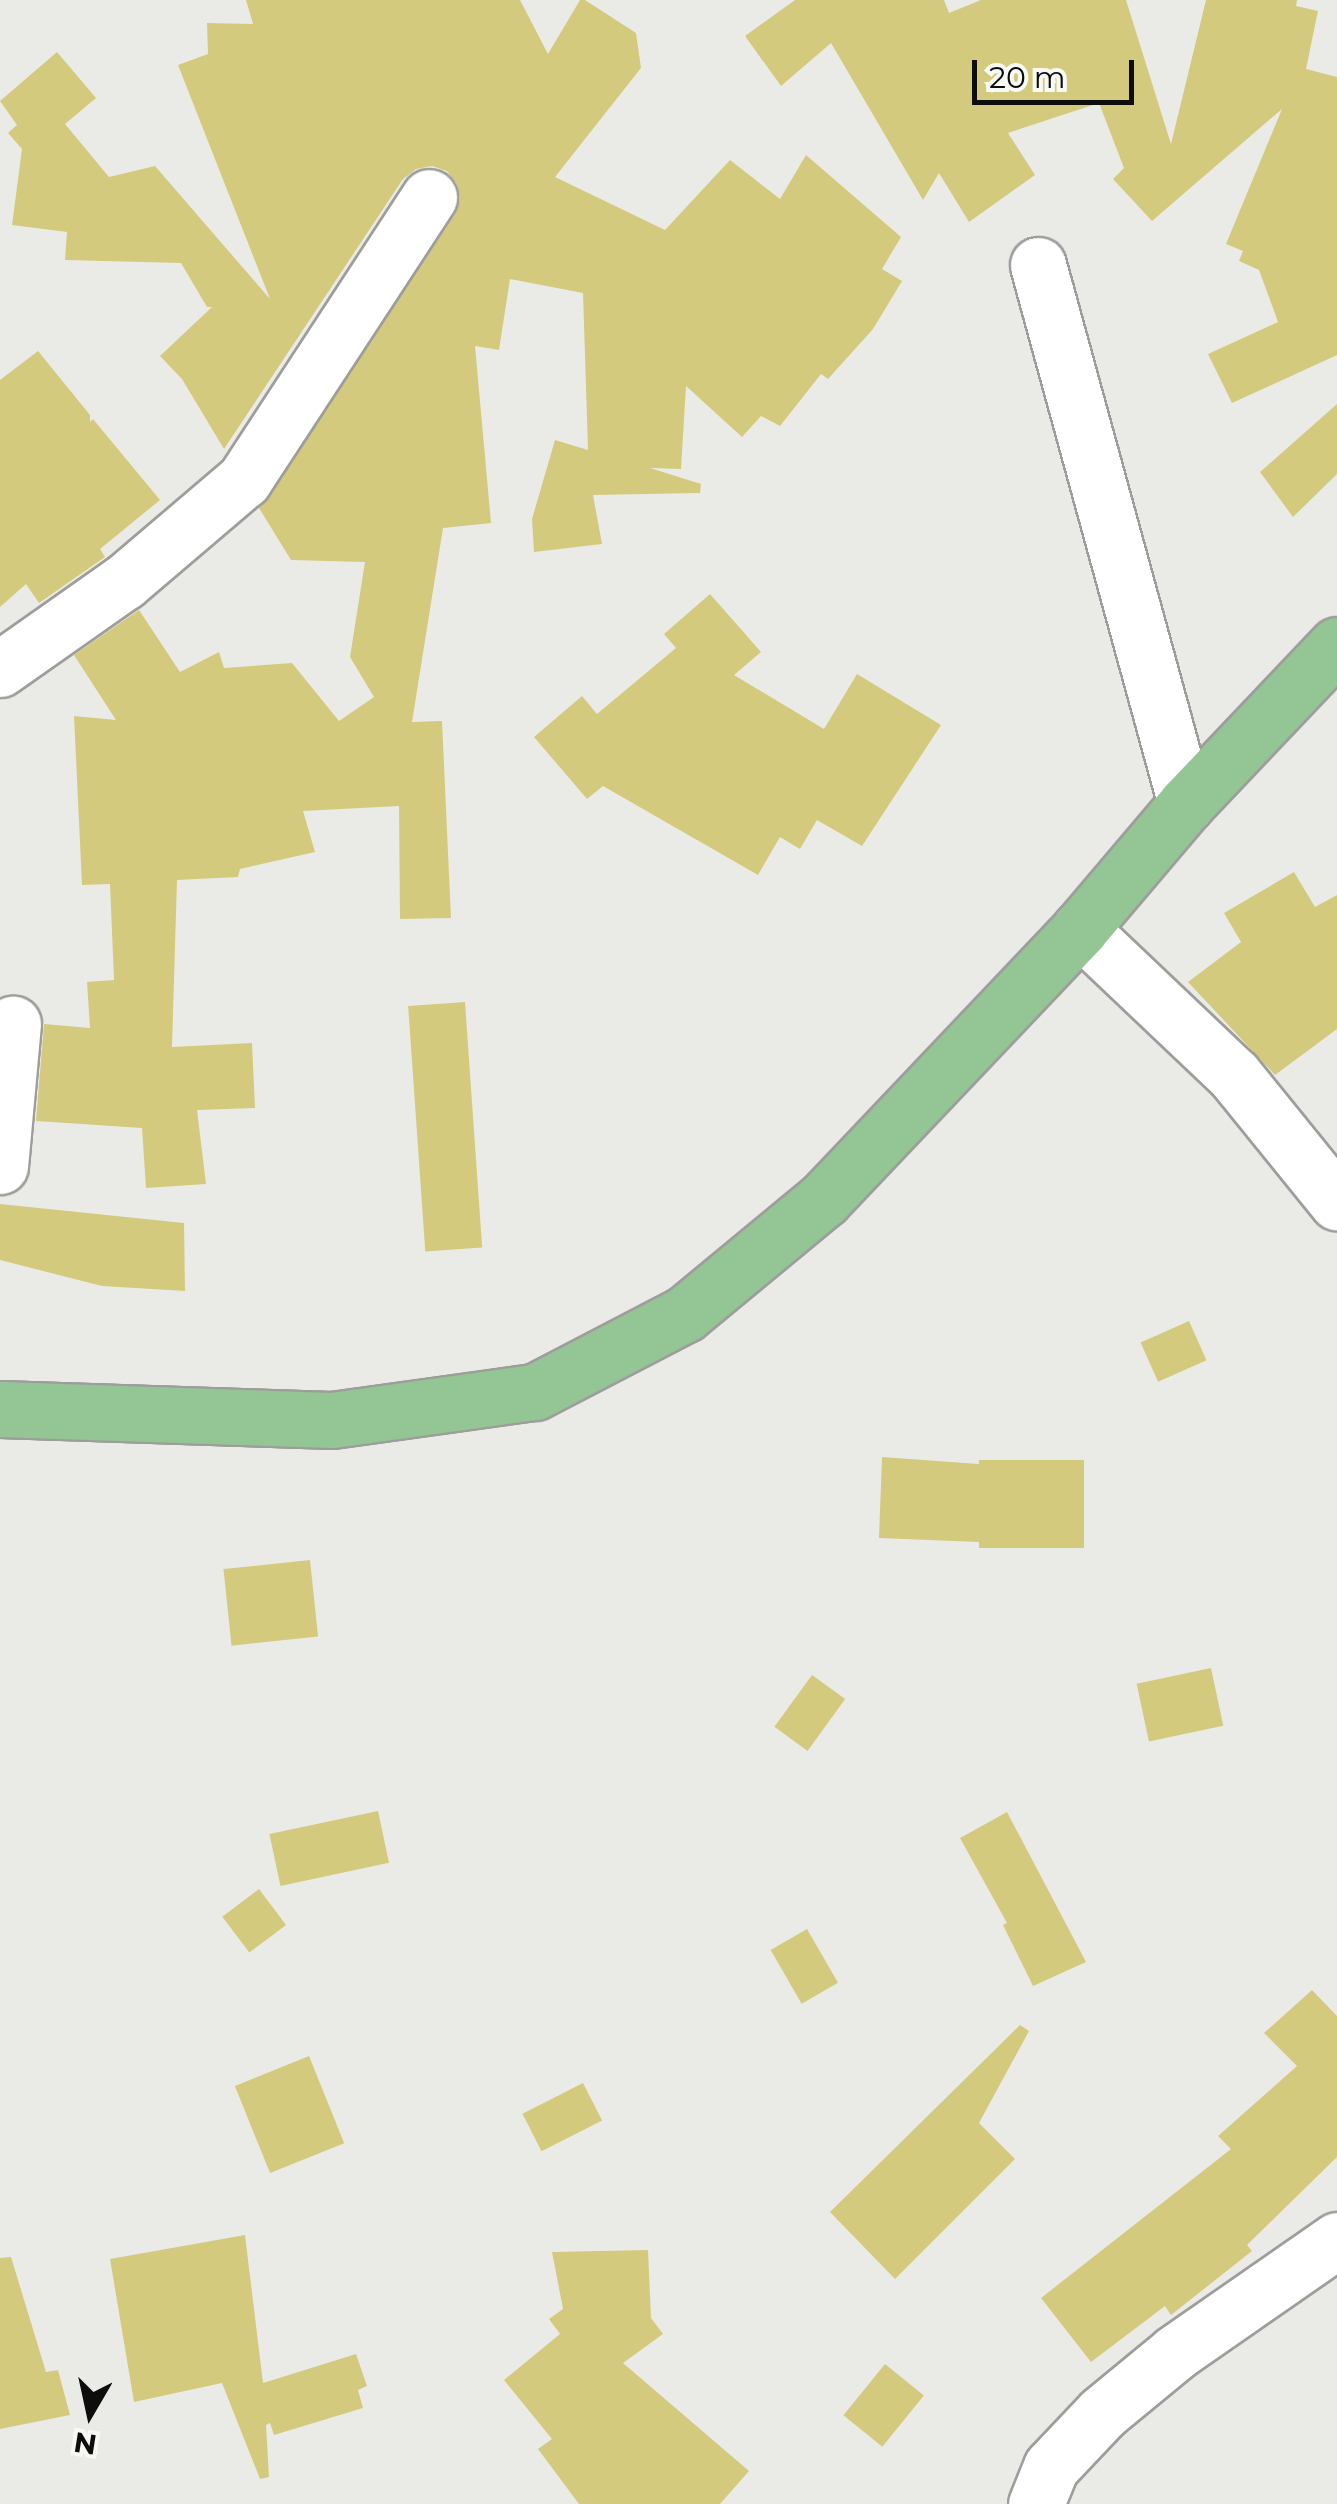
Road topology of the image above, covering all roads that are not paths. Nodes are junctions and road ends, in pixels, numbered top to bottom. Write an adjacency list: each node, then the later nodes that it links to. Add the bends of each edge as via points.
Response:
1 (429, 198): 4 (street, via 244,480 124,582)
2 (1038, 265): 5 (street)
3 (1337, 645): 5 (main road)
4 (0, 670)
5 (1186, 804): 6 (main road)
6 (1080, 929): 9 (street, via 1234,1075); 10 (main road, via 824,1199 685,1314 535,1392 332,1420)
7 (13, 1024): 8 (street)
8 (0, 1166)
9 (1337, 1202)
10 (0, 1408)
11 (1337, 2240): 12 (street, via 1176,2352 1102,2413 1051,2467)
12 (1036, 2504)

